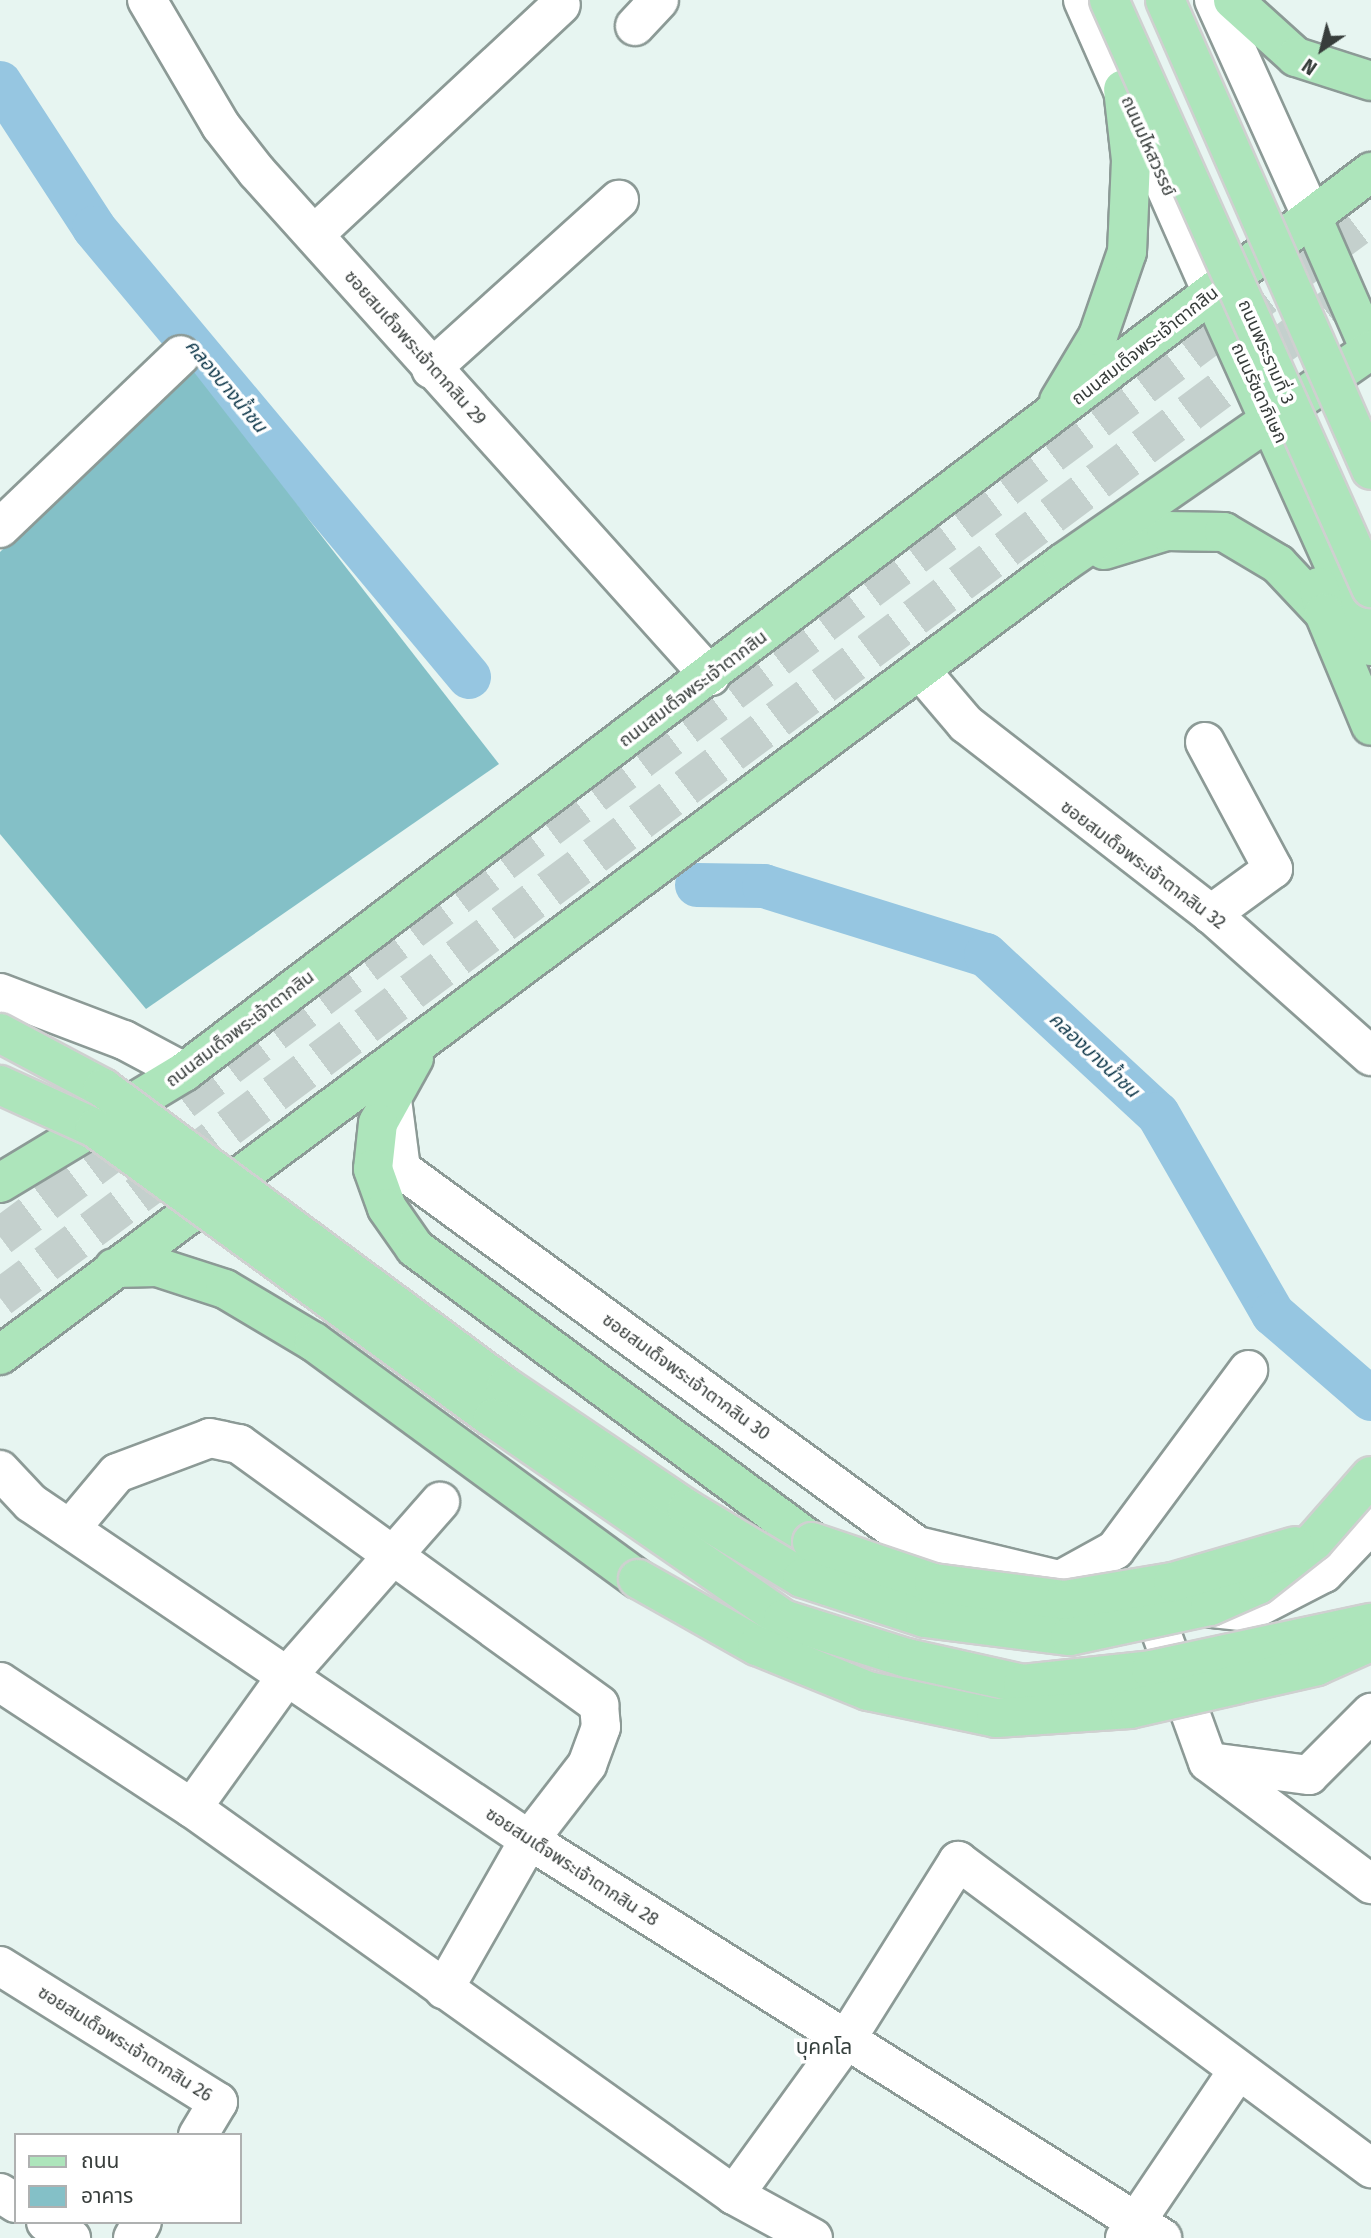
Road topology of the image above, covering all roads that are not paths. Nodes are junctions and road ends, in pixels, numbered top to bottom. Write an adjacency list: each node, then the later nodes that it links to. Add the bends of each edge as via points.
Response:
1 (147, 0): 13 (street, ซอยสมเด็จพระเจ้าตากสิน 29, via 221,127)
2 (1083, 0): 9 (street, ถนนมไหสวรรย์)
3 (1109, 0): 25 (main road, ถนนพระรามที่ 3, bridge)
4 (1165, 0): 20 (main road, bridge)
5 (1214, 0): 12 (street)
6 (1233, 0): 8 (main road, via 1296,57)
7 (561, 5): 13 (street)
8 (1371, 81)
9 (1123, 89): 14 (street, ถนนมไหสวรรย์); 19 (main road, via 1131,160 1127,252 1098,336 1072,384)
10 (1371, 172): 12 (main road, ถนนสมเด็จพระเจ้าตากสิน)
11 (620, 200): 17 (street)
12 (1312, 217): 14 (main road, ถนนสมเด็จพระเจ้าตากสิน); 15 (main road)
13 (315, 234): 17 (street, ซอยสมเด็จพระเจ้าตากสิน 29)
14 (1212, 293): 18 (main road, ถนนรัชดาภิเษก); 19 (main road, ถนนสมเด็จพระเจ้าตากสิน)
15 (1371, 351): 18 (main road)
16 (181, 355): 23 (street)
17 (431, 369): 29 (street, ซอยสมเด็จพระเจ้าตากสิน 29)
18 (1272, 420): 22 (main road, ถนนรัชดาภิเษก); 24 (main road)
19 (1036, 430): 29 (main road, ถนนสมเด็จพระเจ้าตากสิน)
20 (1361, 438): 21 (main road, bridge)
21 (1371, 470)
22 (1303, 493): 26 (main road, ถนนรัชดาภิเษก); 27 (main road, ถนนรัชดาภิเษก)
23 (0, 528)
24 (1063, 563): 26 (main road, via 1167,531 1224,532 1278,564); 28 (main road)
25 (1371, 588)
26 (1324, 613): 30 (main road, ถนนรัชดาภิเษก)
27 (1371, 646)
28 (920, 670): 32 (street, ซอยสมเด็จพระเจ้าตากสิน 32, via 966,724 1013,764); 35 (main road)
29 (710, 676): 37 (main road, ถนนสมเด็จพระเจ้าตากสิน)
30 (1371, 726)
31 (1205, 743): 32 (street, via 1273,869)
32 (1211, 914): 36 (street, ซอยสมเด็จพระเจ้าตากสิน 32)
33 (0, 993): 37 (street, via 124,1040)
34 (0, 1033): 49 (main road, bridge, via 103,1088 506,1387 802,1578 925,1618 1070,1636 1210,1606 1258,1585)
35 (425, 1041): 39 (main road); 41 (main road)
36 (1371, 1056)
37 (184, 1072): 40 (main road, ถนนสมเด็จพระเจ้าตากสิน)
38 (0, 1085): 54 (main road, bridge, via 95,1128 504,1426 783,1619 906,1658 1023,1684 1151,1670)
39 (391, 1092): 49 (main road, bridge, via 378,1123 373,1169 387,1208 415,1248 811,1542 934,1583 1065,1600 1172,1582); 51 (street, ซอยสมเด็จพระเจ้าตากสิน 30, via 401,1169 917,1546)
40 (0, 1183)
41 (114, 1268): 42 (main road); 55 (main road, bridge, via 157,1267 225,1289 314,1342 638,1579 757,1646 868,1691 996,1718 1130,1709 1317,1666)
42 (0, 1355)
43 (1248, 1370): 51 (street, via 1115,1550)
44 (0, 1470): 48 (street, ซอยสมเด็จพระเจ้าตากสิน 28, via 31,1503)
45 (1371, 1476): 49 (main road, bridge)
46 (440, 1502): 50 (street)
47 (1371, 1524): 53 (street, via 1324,1573)
48 (69, 1529): 50 (street, via 117,1474 210,1438 239,1444); 56 (street, ซอยสมเด็จพระเจ้าตากสิน 28)
49 (1314, 1541)
50 (391, 1556): 56 (street); 62 (street, via 599,1705 601,1727 587,1765)
51 (1057, 1582): 52 (street, ซอยสมเด็จพระเจ้าตากสิน 30)
52 (1150, 1602): 53 (street, ซอยสมเด็จพระเจ้าตากสิน 30); 58 (street)
53 (1248, 1612): 58 (street)
54 (1371, 1623)
55 (1371, 1643)
56 (287, 1676): 61 (street); 62 (street, ซอยสมเด็จพระเจ้าตากสิน 28)
57 (0, 1682): 61 (street)
58 (1177, 1682): 60 (street)
59 (1371, 1713): 60 (street, via 1309,1774)
60 (1208, 1762): 63 (street)
61 (192, 1808): 65 (street)
62 (529, 1840): 65 (street); 66 (street, ซอยสมเด็จพระเจ้าตากสิน 28)
63 (1371, 1884)
64 (0, 1966): 68 (street, ซอยสมเด็จพระเจ้าตากสิน 26, via 218,2102)
65 (444, 1990): 70 (street)
66 (844, 2043): 67 (street, via 958,1860); 70 (street); 72 (street, ซอยสมเด็จพระเจ้าตากสิน 28)
67 (1237, 2072): 69 (street); 72 (street)
68 (199, 2133)
69 (1371, 2168)
70 (734, 2194): 74 (street)
71 (49, 2224): 73 (street)
72 (1141, 2232)
73 (71, 2238)
74 (813, 2238)

